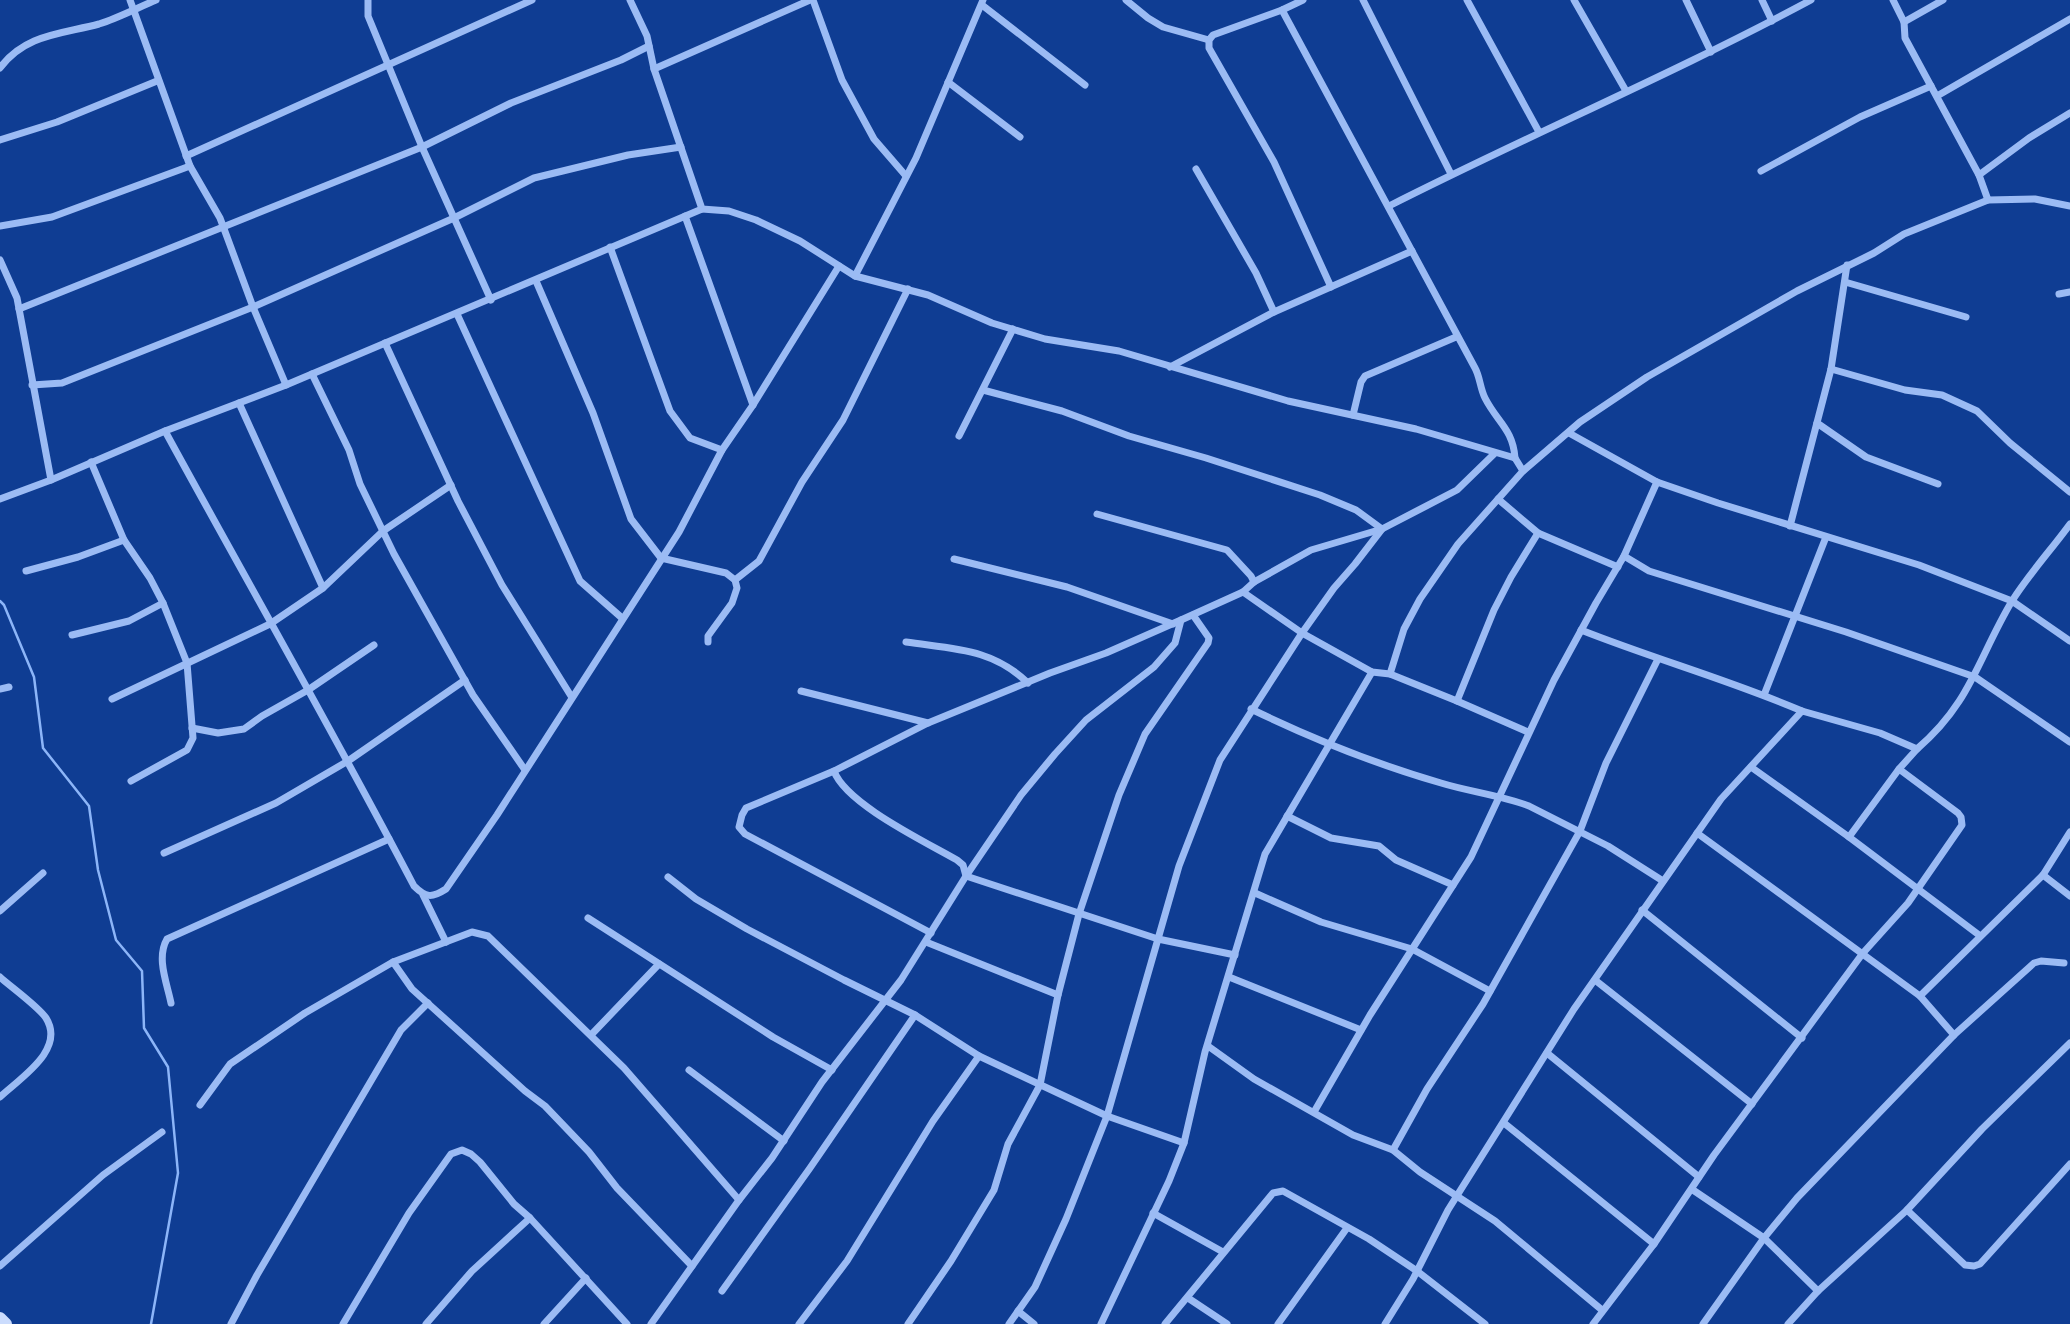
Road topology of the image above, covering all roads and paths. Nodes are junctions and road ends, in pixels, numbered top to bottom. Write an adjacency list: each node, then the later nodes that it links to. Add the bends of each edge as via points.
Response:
1 (130, 0): 19 (street)
2 (156, 0): 19 (street)
3 (368, 0): 28 (street, via 368,16)
4 (532, 0): 28 (street)
5 (630, 0): 26 (street)
6 (782, 0): 20 (street)
7 (812, 0): 20 (street); 48 (street, via 842,80 874,139)
8 (1126, 0): 25 (street, via 1163,27)
9 (1303, 0): 21 (street)
10 (1363, 0): 47 (street)
11 (1467, 0): 38 (street)
12 (1574, 0): 35 (street)
13 (1686, 0): 27 (street)
14 (1762, 0): 23 (street)
15 (1811, 0): 23 (street)
16 (1893, 0): 24 (street)
17 (1943, 0): 24 (street)
18 (983, 3): 32 (street); 33 (street)
19 (134, 9): 29 (street, via 23,45); 31 (street)
20 (786, 10): 30 (street)
21 (1282, 10): 25 (street); 51 (street)
22 (2070, 19): 36 (street)
23 (1772, 21): 27 (street)
24 (1904, 22): 34 (street, via 1905,38)
25 (1209, 40): 66 (street, via 1209,48 1274,162)
26 (649, 46): 30 (street); 42 (street, via 511,103)
27 (1711, 52): 35 (street)
28 (388, 65): 42 (street); 43 (street)
29 (0, 68)
30 (654, 69): 41 (street)
31 (157, 81): 40 (street); 43 (street)
32 (948, 82): 39 (street); 48 (street)
33 (1085, 85)
34 (1931, 86): 36 (street); 46 (street, via 1860,117)
35 (1626, 91): 38 (street)
36 (1937, 96): 49 (street)
37 (2070, 113): 49 (street)
38 (1539, 132): 47 (street)
39 (1020, 137)
40 (0, 140)
41 (681, 146): 53 (street); 55 (street, via 534,178)
42 (422, 147): 55 (street); 57 (street)
43 (186, 156): 44 (street)
44 (190, 166): 56 (street, via 52,218); 57 (street)
45 (1196, 169): 73 (street)
46 (1761, 171)
47 (1451, 174): 51 (street)
48 (906, 176): 63 (street)
49 (1979, 176): 50 (street)
50 (1988, 200): 52 (street, via 2035,199); 61 (street, via 1904,234)
51 (1389, 206): 59 (street)
52 (2070, 206)
53 (702, 209): 54 (street); 62 (street, via 756,220)
54 (685, 216): 58 (street); 86 (street)
55 (454, 218): 70 (street); 71 (street)
56 (0, 226)
57 (224, 226): 71 (street); 72 (street)
58 (610, 247): 64 (street); 92 (street, via 670,411 690,438)
59 (1412, 251): 66 (street); 77 (street)
60 (0, 260): 72 (street)
61 (1847, 265): 65 (street); 90 (street, via 1647,377)
62 (839, 266): 63 (street); 86 (street)
63 (855, 276): 67 (street)
64 (536, 281): 70 (street); 113 (street, via 593,413 631,519)
65 (1844, 282): 75 (street); 80 (street)
66 (1331, 286): 73 (street)
67 (908, 289): 76 (street); 117 (street, via 843,420 759,561)
68 (2070, 292): 69 (street)
69 (2059, 295)
70 (491, 299): 74 (street)
71 (253, 307): 82 (street, via 62,383); 83 (street)
72 (19, 309): 82 (street)
73 (1274, 312): 79 (street)
74 (457, 314): 78 (street); 125 (street, via 580,581)
75 (1966, 317)
76 (1013, 330): 79 (street, via 1119,351); 84 (street)
77 (1457, 337): 87 (street, via 1365,376); 94 (street, via 1476,369 1483,395 1512,439)
78 (385, 343): 81 (street); 100 (street)
79 (1170, 367): 87 (street)
80 (1831, 369): 88 (street); 101 (street, via 1905,390 1942,395 1977,411)
81 (312, 374): 83 (street); 108 (street)
82 (32, 385): 97 (street)
83 (286, 385): 85 (street)
84 (982, 390): 91 (street); 107 (street, via 1062,411 1320,495 1356,510)
85 (239, 403): 89 (street); 119 (street)
86 (753, 405): 92 (street)
87 (1353, 415): 93 (street)
88 (1817, 423): 99 (street, via 1866,457); 106 (street)
89 (165, 431): 95 (street); 127 (street)
90 (1569, 433): 96 (street); 98 (street)
91 (959, 436)
92 (722, 450): 113 (street)
93 (1494, 454): 94 (street); 107 (street, via 1457,491)
94 (1516, 458): 96 (street)
95 (91, 462): 97 (street); 111 (street)
96 (1523, 471): 103 (street)
97 (51, 480): 102 (street)
98 (1657, 482): 106 (street); 112 (street)
99 (1938, 484)
100 (451, 485): 108 (street); 148 (street, via 502,585)
101 (2070, 492)
102 (0, 499)
103 (1498, 499): 109 (street); 139 (street, via 1458,544 1420,599 1404,629)
104 (1097, 514): 118 (street, via 1227,550)
105 (2070, 524): 121 (street)
106 (1790, 526): 110 (street)
107 (1382, 529): 118 (street, via 1311,550); 130 (street)
108 (383, 531): 119 (street); 141 (street)
109 (1538, 533): 115 (street); 150 (street, via 1494,610)
110 (1826, 537): 121 (street, via 1919,565); 124 (street)
111 (124, 540): 116 (street); 122 (street)
112 (1624, 556): 115 (street); 124 (street, via 1649,571)
113 (661, 558): 117 (street, via 726,573); 125 (street)
114 (954, 559): 128 (street, via 1067,587)
115 (1618, 567): 129 (street)
116 (26, 571)
117 (735, 580): 133 (street, via 732,603)
118 (1254, 582): 120 (street)
119 (323, 588): 127 (street)
120 (1243, 593): 123 (street); 130 (street)
121 (2012, 601): 132 (street); 140 (street)
122 (163, 603): 131 (street, via 129,621); 137 (street)
123 (1193, 615): 126 (street); 185 (street, via 1208,643 1145,734)
124 (1794, 616): 140 (street); 147 (street)
125 (622, 618): 148 (street)
126 (1181, 620): 128 (street); 175 (street, via 1174,643 1154,667 1086,720 1055,754)
127 (270, 624): 137 (street); 145 (street)
128 (1173, 624): 142 (street)
129 (1581, 630): 136 (street); 155 (street)
130 (1302, 633): 138 (street); 151 (street)
131 (72, 635)
132 (2070, 641)
133 (708, 642)
134 (906, 642): 142 (street, via 982,654 1008,665)
135 (374, 645): 145 (street)
136 (1658, 659): 147 (street); 167 (street, via 1606,762)
137 (187, 663): 149 (street); 154 (street)
138 (1372, 672): 139 (street); 157 (street)
139 (1390, 674): 150 (street)
140 (1975, 677): 156 (street); 158 (street, via 1948,719)
141 (465, 680): 159 (street); 162 (street)
142 (1028, 683): 153 (street)
143 (9, 687): 144 (street)
144 (0, 689)
145 (308, 690): 154 (street, via 244,729 218,733); 159 (street)
146 (800, 691): 153 (street)
147 (1764, 695): 152 (street)
148 (572, 696): 162 (street)
149 (112, 699)
150 (1457, 701): 155 (street)
151 (1251, 709): 157 (street); 189 (street, via 1202,801)
152 (1802, 711): 158 (street, via 1881,733); 160 (street)
153 (928, 723): 163 (street)
154 (192, 728): 164 (street, via 187,750)
155 (1528, 732): 165 (street)
156 (2070, 742)
157 (1329, 745): 165 (street, via 1442,784); 166 (street)
158 (1917, 749): 161 (street)
159 (348, 761): 171 (street); 172 (street, via 276,803)
160 (1751, 767): 169 (street); 170 (street)
161 (1899, 769): 170 (street); 179 (street, via 1962,819)
162 (525, 770): 181 (street, via 446,889 434,897)
163 (834, 771): 175 (street, via 837,780 861,802 963,864); 187 (street, via 746,808 740,827 745,834)
164 (131, 781)
165 (1497, 797): 167 (street, via 1529,806); 178 (street, via 1471,857)
166 (1287, 816): 178 (street, via 1331,838 1380,846 1396,860); 180 (street, via 1265,854)
167 (1580, 831): 177 (street); 201 (street)
168 (2070, 832): 174 (street)
169 (1698, 833): 177 (street); 193 (street)
170 (1849, 837): 179 (street)
171 (389, 839): 181 (street); 205 (street, via 167,939 162,957)
172 (164, 853)
173 (43, 873): 184 (street)
174 (2043, 874): 182 (street); 188 (street)
175 (966, 876): 185 (street); 187 (street)
176 (668, 877): 204 (street, via 747,929)
177 (1663, 881): 183 (street)
178 (1453, 885): 192 (street)
179 (1918, 888): 188 (street); 193 (street)
180 (1255, 893): 192 (street, via 1321,922); 194 (street)
181 (423, 895): 190 (street)
182 (2070, 896)
183 (1643, 910): 200 (street); 211 (street)
184 (0, 911)
185 (1079, 914): 189 (street); 202 (street)
186 (588, 918): 197 (street)
187 (931, 933): 191 (street)
188 (1979, 935): 203 (street)
189 (1158, 939): 194 (street); 223 (street)
190 (446, 942): 195 (street); 209 (street, via 472,932 488,936)
191 (926, 942): 202 (street); 204 (street)
192 (1412, 949): 201 (street); 208 (street)
193 (1863, 953): 203 (street); 211 (street)
194 (1235, 955): 198 (street)
195 (393, 962): 206 (street); 221 (street, via 304,1013 230,1065)
196 (2064, 963): 210 (street, via 2034,963)
197 (659, 964): 209 (street); 217 (street)
198 (1228, 976): 208 (street); 213 (street)
199 (0, 977): 219 (street, via 46,1017 52,1035 47,1052)
200 (1595, 980): 214 (street); 220 (street)
201 (1490, 991): 228 (street)
202 (1058, 995): 218 (street)
203 (1920, 996): 210 (street)
204 (886, 1000): 207 (street); 217 (street)
205 (172, 1003)
206 (428, 1003): 242 (street, via 551,1112); 252 (street, via 401,1030)
207 (915, 1014): 215 (street); 245 (street)
208 (1361, 1030): 222 (street)
209 (591, 1035): 233 (street)
210 (1954, 1035): 238 (street)
211 (1802, 1038): 220 (street)
212 (2070, 1043): 234 (street)
213 (1208, 1046): 222 (street, via 1254,1079); 227 (street)
214 (1547, 1053): 224 (street); 230 (street)
215 (979, 1056): 218 (street); 258 (street, via 847,1261)
216 (689, 1069): 226 (street)
217 (832, 1070): 226 (street)
218 (1040, 1085): 223 (street); 259 (street, via 1008,1144 994,1190)
219 (0, 1097)
220 (1752, 1104): 230 (street)
221 (200, 1105)
222 (1314, 1112): 228 (street, via 1353,1135)
223 (1107, 1116): 227 (street); 249 (street, via 1035,1287)
224 (1504, 1123): 232 (street); 239 (street)
225 (162, 1132): 241 (street, via 103,1175)
226 (783, 1140): 233 (street)
227 (1184, 1143): 235 (street)
228 (1393, 1150): 232 (street)
229 (2070, 1164): 234 (street, via 1974,1266 1965,1265)
230 (1699, 1177): 231 (street)
231 (1693, 1190): 238 (street); 239 (street)
232 (1457, 1197): 243 (street); 248 (street, via 1495,1221)
233 (739, 1199): 242 (street)
234 (1907, 1210): 246 (street)
235 (1153, 1213): 240 (street); 262 (street)
236 (530, 1219): 244 (street); 253 (street, via 471,1154 462,1150 451,1154 409,1213); 254 (street, via 472,1271)
237 (1347, 1228): 240 (street, via 1278,1191); 243 (street); 265 (street)
238 (1764, 1238): 246 (street); 269 (street)
239 (1654, 1244): 248 (street)
240 (1223, 1252): 247 (street)
241 (0, 1266)
242 (692, 1266): 257 (street)
243 (1417, 1271): 266 (street); 267 (street)
244 (586, 1278): 255 (street); 256 (street)
245 (722, 1291)
246 (1818, 1291): 270 (street)
247 (1188, 1298): 263 (street); 264 (street)
248 (1602, 1310): 268 (street)
249 (1018, 1311): 260 (street); 261 (street)
250 (0, 1318): 251 (main road)
251 (6, 1324)
252 (231, 1324)
253 (343, 1324)
254 (426, 1324)
255 (544, 1324)
256 (627, 1324)
257 (651, 1324)
258 (799, 1324)
259 (908, 1324)
260 (1009, 1324)
261 (1034, 1324)
262 (1101, 1324)
263 (1165, 1324)
264 (1227, 1324)
265 (1278, 1324)
266 (1385, 1324)
267 (1485, 1324)
268 (1593, 1324)
269 (1703, 1324)
270 (1788, 1324)

